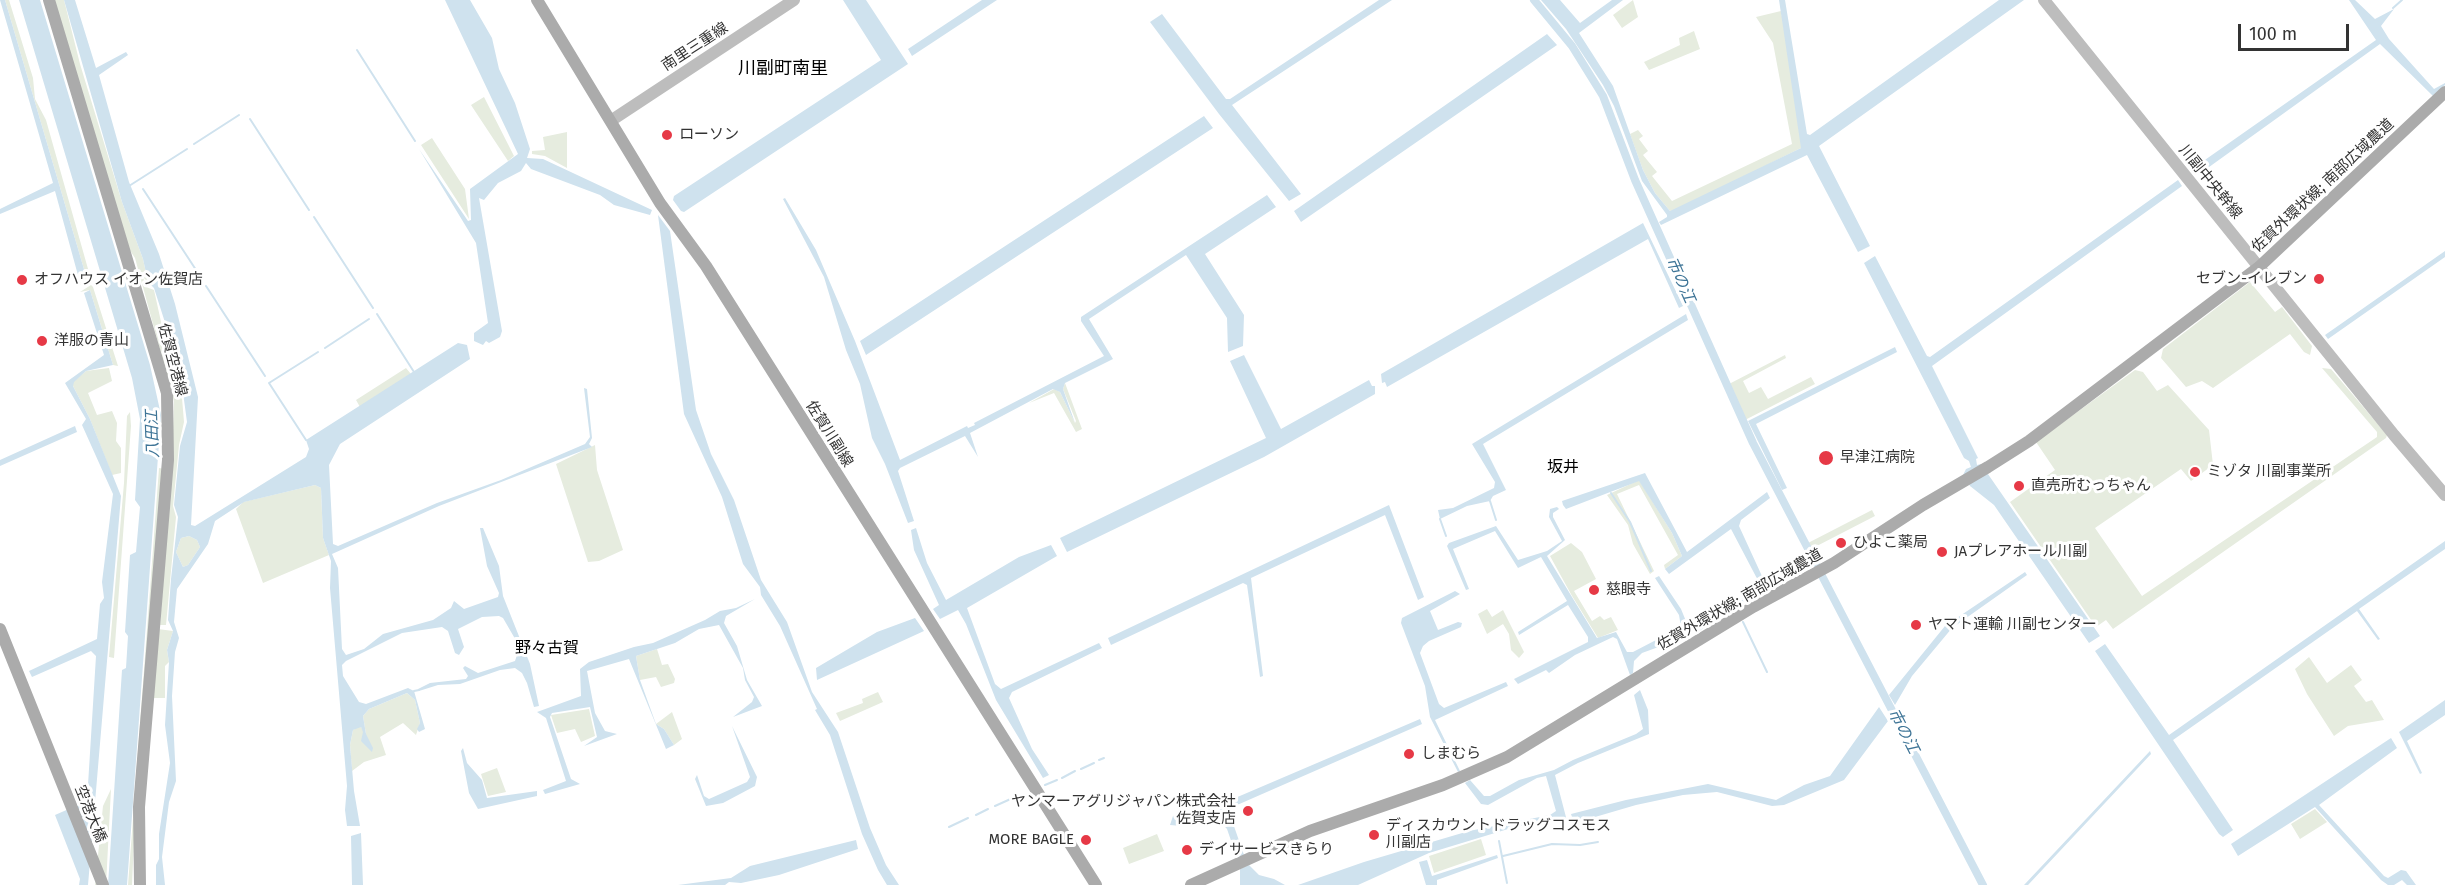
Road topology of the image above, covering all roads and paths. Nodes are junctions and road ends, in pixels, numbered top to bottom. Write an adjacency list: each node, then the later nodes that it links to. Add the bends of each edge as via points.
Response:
1 (49, 0): 11 (main road, 佐賀空港線, via 167,393 168,460 139,807)
2 (537, 0): 6 (main road, 佐賀川副線)
3 (794, 0): 6 (street, 南里三重線)
4 (2044, 0): 7 (street, 川副中央幹線)
5 (2445, 92): 7 (main road, 佐賀外環状線; 南部広域農道)
6 (612, 120): 12 (main road, 佐賀川副線, via 660,203 706,266)
7 (2259, 267): 8 (street, 川副中央幹線); 13 (main road, 佐賀外環状線; 南部広域農道, via 2022,446 1507,757 1443,785 1310,831)
8 (2445, 495)
9 (0, 629): 10 (main road, 空港大橋)
10 (103, 885)
11 (140, 885)
12 (1096, 885)
13 (1191, 885)

